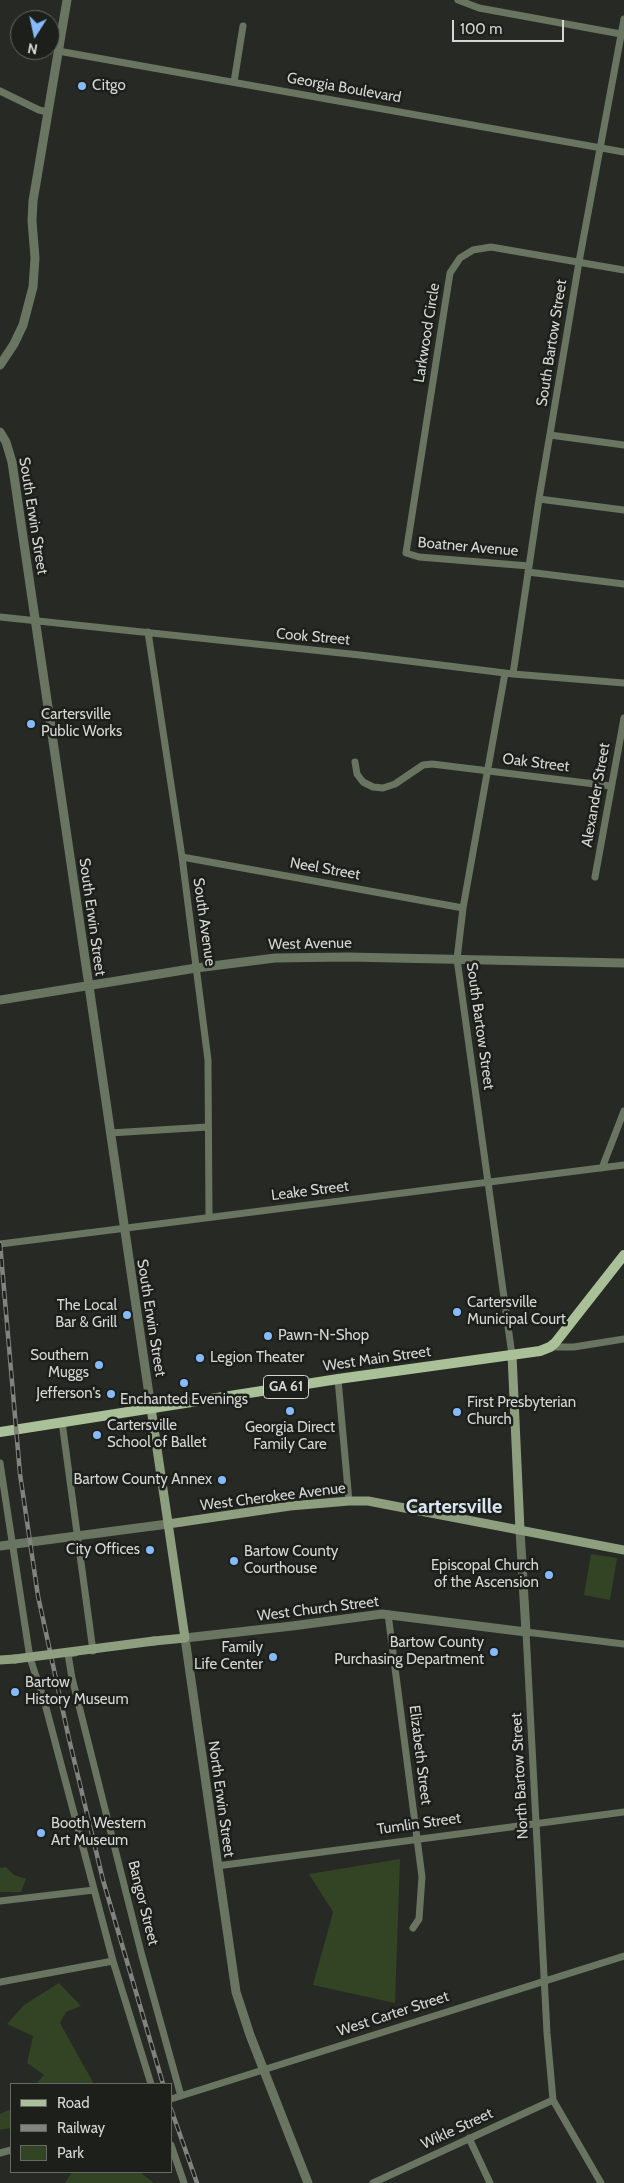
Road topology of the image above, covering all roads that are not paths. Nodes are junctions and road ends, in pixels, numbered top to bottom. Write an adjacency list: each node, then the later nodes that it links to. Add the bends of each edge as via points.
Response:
1 (67, 0): 6 (street)
2 (458, 0): 5 (street, via 479,8)
3 (624, 19): 5 (street, South Bartow Street)
4 (243, 26): 9 (street)
5 (621, 34): 12 (street, South Bartow Street)
6 (60, 40)
7 (60, 51): 9 (street, Georgia Boulevard)
8 (56, 60): 11 (street)
9 (234, 82): 12 (street, Georgia Boulevard)
10 (0, 91): 11 (street)
11 (47, 112): 16 (street, via 33,201 33,287 23,325)
12 (601, 148): 13 (street, Georgia Boulevard); 14 (street, South Bartow Street)
13 (624, 152)
14 (579, 262): 15 (street, Larkwood Circle); 18 (street, South Bartow Street); 22 (street, Larkwood Circle, via 491,246 473,250 460,258 450,273)
15 (624, 270)
16 (0, 365)
17 (0, 432): 26 (street, South Erwin Street, via 12,462)
18 (550, 435): 19 (street); 20 (street, South Bartow Street)
19 (624, 446)
20 (539, 499): 21 (street); 23 (street, South Bartow Street)
21 (624, 510)
22 (406, 553): 23 (street, Boatner Avenue)
23 (529, 569): 24 (street, Boatner Avenue); 28 (street, South Bartow Street)
24 (624, 584)
25 (0, 617): 26 (street, Cook Street)
26 (36, 621): 27 (street, Cook Street); 40 (street, South Erwin Street)
27 (148, 632): 28 (street, Cook Street); 34 (street, South Avenue)
28 (509, 673): 29 (street, Cook Street); 32 (street, South Bartow Street)
29 (624, 683)
30 (624, 718): 33 (street, Alexander Street)
31 (355, 762): 32 (street, Oak Street, via 357,774 363,782 383,788 395,784 423,765)
32 (488, 771): 33 (street, Oak Street); 36 (street, South Bartow Street)
33 (611, 786): 35 (street, Alexander Street)
34 (182, 857): 36 (street, Neel Street); 39 (street, South Avenue)
35 (595, 877)
36 (463, 908): 37 (street, South Bartow Street)
37 (456, 959): 38 (street, West Avenue); 39 (street, West Avenue, via 287,957); 47 (street, South Bartow Street)
38 (624, 963)
39 (196, 968): 40 (street, West Avenue); 43 (street, South Avenue, via 208,1060)
40 (88, 986): 41 (street, West Avenue); 44 (street, South Erwin Street)
41 (0, 1000)
42 (624, 1111): 46 (street)
43 (208, 1127): 44 (street); 48 (street, South Avenue)
44 (110, 1133): 49 (street, South Erwin Street)
45 (624, 1165): 46 (street, Leake Street)
46 (602, 1168): 47 (street, Leake Street)
47 (488, 1182): 48 (street, Leake Street); 54 (street, South Bartow Street)
48 (209, 1217): 49 (street, Leake Street)
49 (124, 1228): 50 (street, Leake Street); 56 (street, South Erwin Street)
50 (0, 1244)
51 (624, 1255): 53 (main road)
52 (624, 1339): 53 (street, West Main Street)
53 (550, 1347): 54 (main road, West Main Street / GA 61)
54 (512, 1355): 55 (main road, West Main Street / GA 61); 62 (main road, North Bartow Street)
55 (338, 1379): 56 (main road, West Main Street / GA 61); 60 (street)
56 (151, 1408): 57 (main road, West Main Street / GA 61); 61 (main road, North Erwin Street)
57 (62, 1422): 58 (main road, West Main Street / GA 61); 63 (street)
58 (0, 1432)
59 (0, 1463): 64 (street)
60 (349, 1501): 61 (main road, West Cherokee Avenue); 62 (main road, West Cherokee Avenue, via 384,1504)
61 (168, 1524): 63 (street, West Cherokee Avenue); 69 (main road, North Erwin Street)
62 (520, 1530): 66 (main road, West Cherokee Avenue); 68 (street, North Bartow Street)
63 (77, 1535): 64 (street, West Cherokee Avenue); 86 (street, Bangor Street, via 94,1650 68,1654 72,1678)
64 (13, 1544): 65 (street, West Cherokee Avenue); 71 (street)
65 (0, 1546)
66 (624, 1550)
67 (388, 1614): 68 (street, West Church Street); 69 (street, West Church Street); 75 (street, Elizabeth Street)
68 (526, 1632): 70 (street, West Church Street); 74 (street, North Bartow Street)
69 (185, 1638): 72 (main road, West Church Street, bridge); 76 (street, North Erwin Street)
70 (624, 1644)
71 (30, 1658): 72 (street); 77 (street)
72 (0, 1661)
73 (624, 1812): 74 (street, Tumlin Street)
74 (537, 1823): 75 (street, Tumlin Street); 82 (street, North Bartow Street)
75 (416, 1838): 76 (street, Tumlin Street); 79 (street, Elizabeth Street, via 422,1877 418,1919)
76 (217, 1866): 84 (street, North Erwin Street, via 236,1992)
77 (94, 1890): 78 (street); 81 (street)
78 (0, 1901)
79 (413, 1928)
80 (624, 1956): 82 (street, West Carter Street)
81 (113, 1961): 83 (street); 85 (street)
82 (544, 1980): 84 (street, West Carter Street); 88 (street, North Bartow Street)
83 (0, 1982)
84 (264, 2071): 86 (street, West Carter Street); 92 (street, North Erwin Street)
85 (151, 2083)
86 (181, 2096): 87 (street, West Carter Street)
87 (172, 2099)
88 (553, 2100): 89 (street, Wikle Street); 95 (street, North Bartow Street)
89 (469, 2138): 93 (street, Wikle Street); 94 (street)
90 (172, 2148): 91 (street)
91 (184, 2183)
92 (308, 2183)
93 (373, 2183)
94 (490, 2183)
95 (601, 2183)

